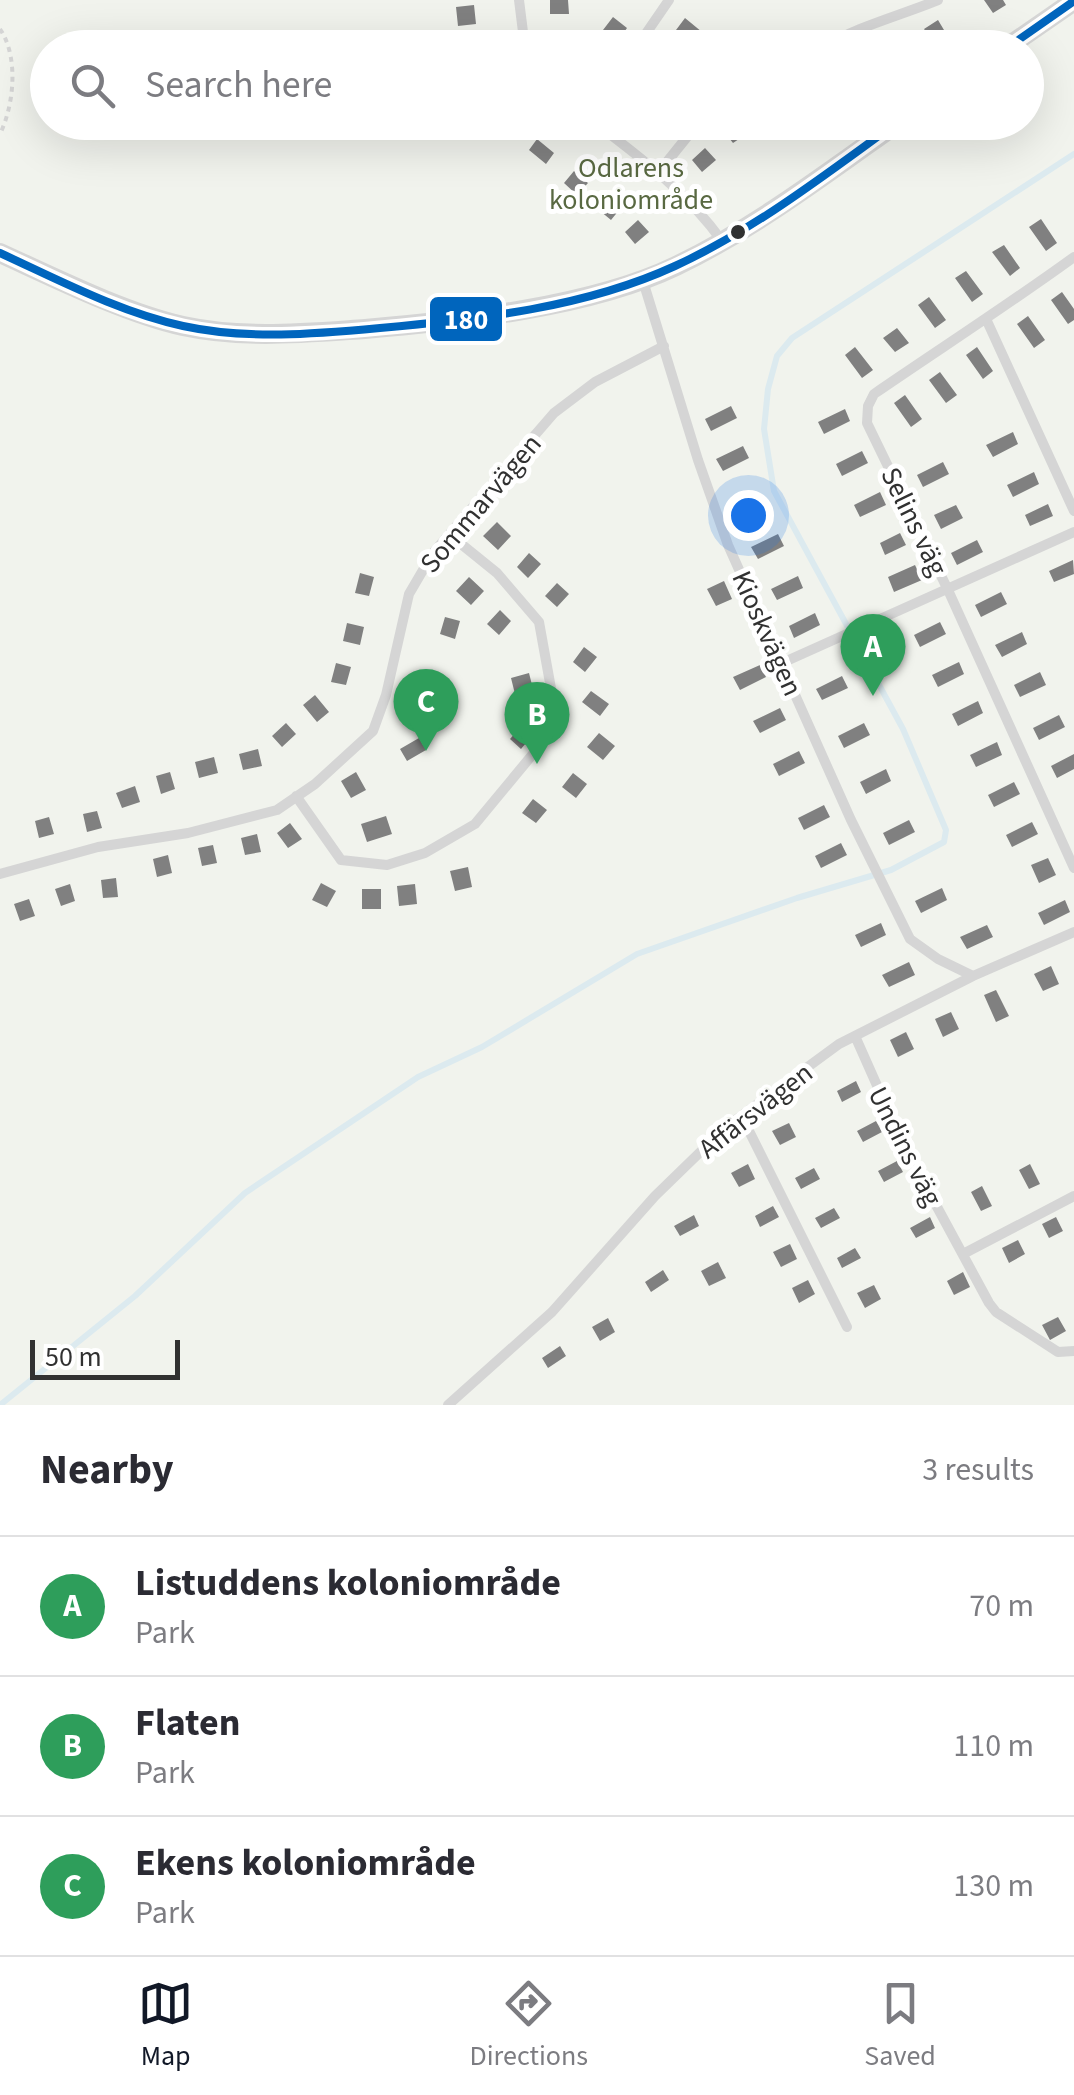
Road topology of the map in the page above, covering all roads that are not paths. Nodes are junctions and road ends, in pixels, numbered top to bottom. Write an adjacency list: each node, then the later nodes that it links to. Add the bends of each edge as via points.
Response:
1 (519, 0): 5 (lane)
2 (669, 0): 6 (lane)
3 (938, 0): 7 (lane)
4 (1074, 2): 8 (street)
5 (523, 30)
6 (648, 30)
7 (850, 30)
8 (1033, 30)
9 (616, 140): 12 (lane)
10 (685, 140): 12 (lane)
11 (873, 140): 13 (street)
12 (658, 173): 13 (lane)
13 (722, 241): 16 (street)
14 (0, 253): 16 (street, via 154,317 242,334 434,322)
15 (1074, 257): 17 (lane, Selins väg)
16 (644, 281): 18 (lane, Kioskvägen)
17 (986, 321): 19 (lane); 22 (lane, Selins väg, via 874,394 868,406 867,424)
18 (664, 346): 21 (lane, Sommarvägen, via 554,413); 23 (lane, Kioskvägen, via 728,545)
19 (1074, 511)
20 (1074, 532): 22 (lane)
21 (450, 535): 24 (lane, Sommarvägen, via 410,594 372,731); 24 (lane, via 539,622 552,730 475,824 425,854 387,866 341,860)
22 (948, 590): 23 (lane); 25 (lane, Selins väg)
23 (782, 664): 28 (lane, Kioskvägen, via 910,939)
24 (296, 796): 26 (lane, Sommarvägen, via 277,810)
25 (1074, 868)
26 (0, 874)
27 (1074, 932): 28 (lane, Affärsvägen)
28 (973, 976): 29 (lane, Affärsvägen)
29 (855, 1036): 30 (lane, Affärsvägen); 32 (lane, Undins väg)
30 (742, 1116): 33 (lane); 35 (lane, Affärsvägen, via 655,1196 552,1312)
31 (1074, 1196): 32 (lane)
32 (963, 1254): 34 (lane, Undins väg, via 996,1312 1058,1352)
33 (847, 1328)
34 (1074, 1351)
35 (448, 1405)

